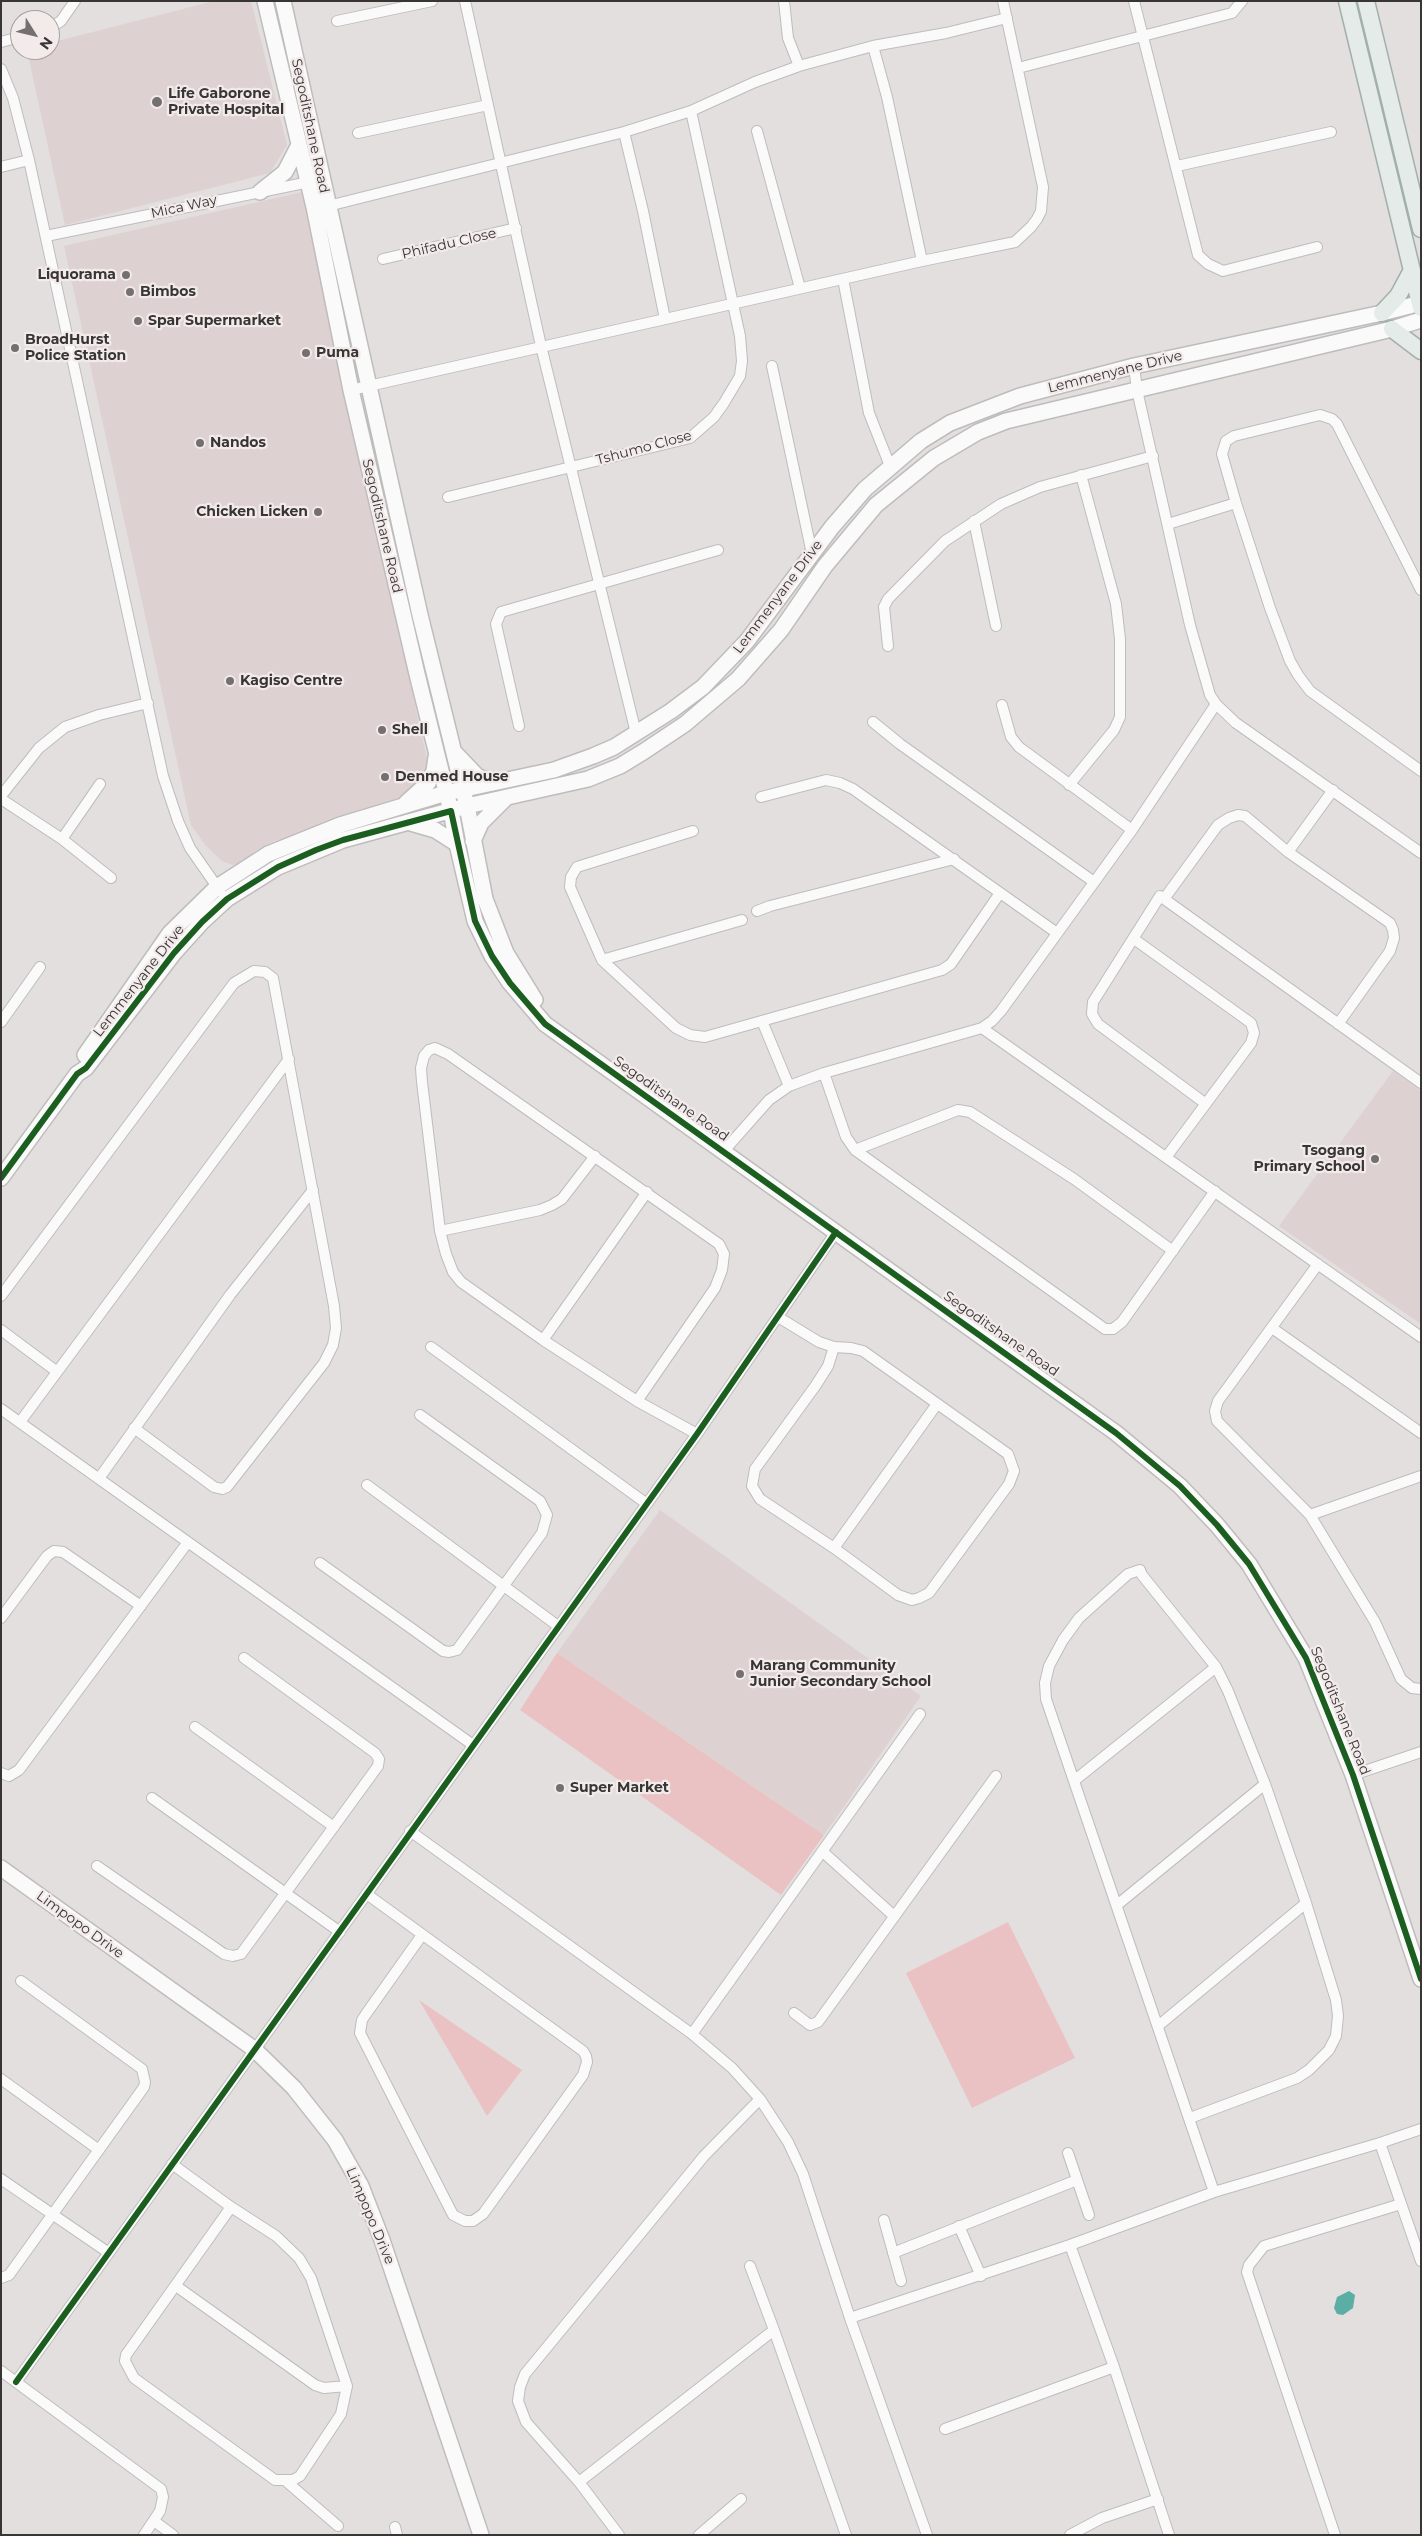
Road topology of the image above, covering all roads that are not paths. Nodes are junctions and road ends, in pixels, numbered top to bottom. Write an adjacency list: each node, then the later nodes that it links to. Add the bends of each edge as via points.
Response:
1 (75, 1): 16 (street)
2 (265, 1): 28 (main road, Segoditshane Road)
3 (283, 1): 33 (main road, Segoditshane Road)
4 (432, 1): 15 (street)
5 (465, 1): 22 (street)
6 (784, 1): 19 (street, via 788,38)
7 (1003, 1): 14 (street)
8 (1134, 1): 17 (street)
9 (1242, 1): 17 (street, via 1232,13)
10 (1347, 1): 42 (main road)
11 (1366, 1): 13 (main road)
12 (1375, 1): 13 (main road)
13 (1370, 17): 37 (main road)
14 (1007, 18): 18 (street); 20 (street)
15 (337, 22)
16 (60, 23)
17 (1143, 37): 20 (street); 31 (street)
18 (873, 46): 19 (street); 41 (street)
19 (800, 66): 23 (street)
20 (1018, 68): 41 (street, via 1043,188 1037,219 1015,242)
21 (1, 69): 29 (street, via 13,98)
22 (488, 105): 27 (street); 30 (street)
23 (691, 111): 25 (street); 45 (street, Tshumo Close)
24 (757, 131): 44 (street)
25 (624, 132): 30 (street); 48 (street)
26 (1331, 132): 31 (street)
27 (358, 133)
28 (299, 145): 33 (main road, Segoditshane Road); 34 (main road, via 285,172)
29 (29, 160): 32 (street); 38 (street)
30 (502, 165): 35 (street); 36 (street)
31 (1177, 166): 39 (street, via 1198,255 1208,264 1224,271)
32 (1, 167)
33 (315, 181): 34 (street, Mica Way); 35 (main road, Segoditshane Road); 56 (main road, Segoditshane Road)
34 (260, 192): 38 (street, Mica Way)
35 (328, 206): 55 (main road, Segoditshane Road)
36 (516, 228): 40 (street, Phifadu Close); 51 (street)
37 (1421, 230)
38 (46, 236): 72 (street)
39 (1316, 247)
40 (382, 259)
41 (922, 260): 43 (street)
42 (1412, 270): 46 (main road); 47 (main road, via 1398,296)
43 (843, 279): 44 (street); 59 (street, via 869,412)
44 (800, 288): 45 (street)
45 (734, 303): 48 (street); 60 (street, Tshumo Close, via 740,336 740,376 714,418 690,438)
46 (1420, 304): 47 (main road, Lemmenyane Drive)
47 (1382, 313): 54 (main road, Lemmenyane Drive)
48 (665, 319): 51 (street)
49 (1421, 320): 50 (main road, Lemmenyane Drive)
50 (1392, 329): 52 (main road); 57 (main road, Lemmenyane Drive)
51 (541, 346): 55 (street); 60 (street)
52 (1421, 350)
53 (772, 366): 67 (street)
54 (1134, 366): 57 (street); 59 (main road, Lemmenyane Drive, via 983,409 950,423)
55 (369, 386): 56 (street); 78 (main road, Segoditshane Road)
56 (352, 390): 79 (main road, Segoditshane Road)
57 (1138, 390): 58 (street); 88 (main road, Lemmenyane Drive, via 1006,421 978,432 934,458 876,505 759,657 685,724 620,766 588,779)
58 (1153, 456): 61 (street); 65 (street)
59 (890, 466): 67 (main road, Lemmenyane Drive, via 846,509)
60 (571, 467): 62 (street, Tshumo Close); 68 (street)
61 (1080, 475): 64 (street, via 1040,487); 83 (street, via 1116,604 1120,639 1120,717 1114,730)
62 (448, 497)
63 (1236, 503): 65 (street); 69 (street, via 1222,454 1226,442 1234,436 1326,416 1337,424); 80 (street, via 1270,608 1298,675 1310,691)
64 (974, 521): 70 (street); 71 (street, via 945,541 888,599 884,607)
65 (1168, 524): 73 (street, via 1203,676)
66 (718, 550): 68 (street)
67 (812, 554): 77 (main road, Lemmenyane Drive, via 747,641 722,668 703,687)
68 (598, 584): 76 (street, via 505,610 499,616 496,624); 77 (street)
69 (1421, 590)
70 (996, 626)
71 (888, 646)
72 (148, 703): 86 (street, via 65,727 39,748); 104 (street, via 163,776 178,821 190,848)
73 (1216, 704): 85 (street, via 1236,723); 94 (street)
74 (1002, 705): 83 (street, via 1011,737 1019,747)
75 (873, 722): 103 (street)
76 (519, 726)
77 (636, 733): 81 (main road, Lemmenyane Drive, via 614,747 554,770)
78 (452, 750): 81 (main road, via 477,776 486,780); 84 (main road, Segoditshane Road)
79 (436, 754): 87 (main road, Segoditshane Road); 91 (main road, via 434,771 428,783)
80 (1421, 771)
81 (504, 780): 84 (main road, Lemmenyane Drive)
82 (100, 784): 96 (street)
83 (1069, 785): 94 (street)
84 (462, 790): 87 (main road, Lemmenyane Drive); 90 (main road, Segoditshane Road)
85 (1333, 790): 99 (street); 100 (street)
86 (3, 792): 96 (street)
87 (446, 793): 91 (main road, Lemmenyane Drive); 92 (main road, Segoditshane Road)
88 (508, 796): 90 (main road, Lemmenyane Drive); 97 (main road, via 481,822)
89 (761, 797): 101 (street, via 826,780 840,782)
90 (467, 806): 92 (main road, Lemmenyane Drive); 97 (main road, Segoditshane Road)
91 (400, 809): 104 (main road, Lemmenyane Drive, via 340,825 294,842)
92 (451, 811): 93 (main road, Lemmenyane Drive); 98 (main road, Segoditshane Road)
93 (411, 823): 98 (main road, via 436,830); 106 (main road, Lemmenyane Drive, via 343,840 297,858)
94 (1132, 830): 103 (street)
95 (693, 831): 112 (street, via 578,867 571,877 570,887)
96 (62, 839): 102 (street)
97 (473, 842): 117 (main road, Segoditshane Road, via 485,899 506,953)
98 (457, 844): 117 (main road, Segoditshane Road, via 475,921 492,956 544,1024)
99 (1288, 852): 107 (street, via 1246,816 1229,818 1218,825); 116 (street, via 1390,923 1393,930 1390,951)
100 (1421, 853)
101 (954, 859): 105 (street); 108 (street)
102 (111, 878)
103 (1094, 882): 110 (street)
104 (217, 886): 106 (street); 121 (main road, Lemmenyane Drive, via 170,933 79,1064)
105 (1000, 893): 110 (street); 114 (street, via 951,964 942,970)
106 (227, 899): 121 (main road, Lemmenyane Drive, via 174,954 86,1068)
107 (1164, 899): 111 (street, via 1160,896); 116 (street)
108 (757, 911)
109 (742, 920): 112 (street)
110 (1057, 933): 118 (street, via 1001,1011)
111 (1134, 939): 124 (street, via 1094,1002 1092,1014 1098,1024); 124 (street, via 1251,1023 1254,1033 1251,1043)
112 (602, 960): 114 (street, via 676,1028 690,1034 706,1037)
113 (40, 967): 115 (street)
114 (762, 1021): 123 (street)
115 (1, 1022)
116 (1338, 1024): 122 (street)
117 (551, 1027): 126 (main road, Segoditshane Road)
118 (982, 1028): 120 (street); 128 (street)
119 (289, 1059): 130 (street); 137 (street, via 273,978 266,972 254,971 245,975 234,984); 145 (street)
120 (824, 1073): 123 (street); 125 (street, via 846,1137)
121 (77, 1074): 129 (main road, Lemmenyane Drive)
122 (1421, 1083)
123 (789, 1086): 126 (street, via 768,1100)
124 (1206, 1104): 128 (street)
125 (855, 1150): 135 (street, via 958,1110 970,1112 1074,1179); 135 (street, via 1106,1329 1113,1329 1122,1322)
126 (723, 1152): 134 (main road, Segoditshane Road)
127 (595, 1156): 132 (street); 133 (street, via 562,1199 552,1205); 133 (street, via 448,1054 436,1048 429,1050 421,1068)
128 (1166, 1156): 131 (street)
129 (1, 1178)
130 (313, 1190): 151 (street, via 230,1295); 151 (street, via 336,1328 333,1345 324,1363 227,1488 214,1487)
131 (1216, 1191): 135 (street); 136 (street)
132 (647, 1192): 142 (street); 146 (street, via 719,1244 724,1254 715,1288)
133 (440, 1231): 142 (street, via 449,1263 460,1282)
134 (836, 1232): 138 (street); 174 (main road, Segoditshane Road, via 1116,1433 1180,1486 1250,1564 1284,1618 1310,1666)
135 (1172, 1251)
136 (1318, 1264): 139 (street); 141 (street)
137 (1, 1296)
138 (778, 1317): 144 (street, via 819,1342); 153 (street)
139 (1272, 1328): 152 (street); 158 (street, via 1218,1400 1215,1411 1218,1421)
140 (1, 1330): 145 (street)
141 (1421, 1337)
142 (543, 1340): 146 (street)
143 (431, 1347): 157 (street)
144 (834, 1347): 147 (street, via 864,1351); 160 (street, via 828,1366 816,1385 755,1469 752,1486 760,1499)
145 (56, 1371): 150 (street)
146 (637, 1401): 153 (street)
147 (936, 1404): 160 (street); 160 (street, via 1008,1454 1014,1471 1009,1484 929,1593 920,1598 912,1600 898,1595)
148 (1, 1409): 150 (street)
149 (420, 1415): 162 (street, via 540,1501 545,1508 547,1515 542,1532)
150 (20, 1422): 155 (street)
151 (134, 1428): 155 (street)
152 (1421, 1433)
153 (697, 1434): 157 (street)
154 (1421, 1476): 158 (street)
155 (100, 1477): 159 (street)
156 (367, 1485): 162 (street)
157 (647, 1504): 165 (street)
158 (1310, 1515): 168 (street, via 1375,1622 1401,1679 1412,1688)
159 (188, 1542): 163 (street); 171 (street)
160 (834, 1548)
161 (320, 1563): 162 (street, via 446,1652 457,1650)
162 (504, 1586): 165 (street)
163 (141, 1606): 164 (street, via 64,1552 54,1551); 173 (street, via 19,1770 10,1776)
164 (1, 1618)
165 (558, 1626): 171 (street)
166 (244, 1658): 179 (street, via 375,1753 378,1766)
167 (1216, 1667): 176 (street); 176 (street, via 1140,1570 1128,1574 1079,1618 1049,1666 1046,1699); 177 (street)
168 (1421, 1689)
169 (920, 1714): 181 (street)
170 (195, 1727): 179 (street)
171 (473, 1745): 180 (street)
172 (1421, 1752): 174 (street)
173 (1, 1773)
174 (1354, 1775): 191 (main road, Segoditshane Road)
175 (996, 1776): 188 (street)
176 (1075, 1780): 187 (street)
177 (1265, 1784): 186 (street); 187 (street)
178 (152, 1798): 184 (street)
179 (334, 1827): 184 (street)
180 (410, 1831): 185 (street); 195 (street)
181 (823, 1852): 188 (street); 195 (street)
182 (97, 1866): 184 (street, via 224,1954 232,1956 241,1954)
183 (1, 1868): 196 (main road, Limpopo Drive)
184 (286, 1893): 189 (street)
185 (368, 1895): 189 (street); 190 (street)
186 (1306, 1903): 194 (street); 199 (street, via 1336,2000 1336,2036 1329,2050 1297,2078)
187 (1117, 1904): 194 (street)
188 (894, 1916): 193 (street, via 818,2022 810,2025)
189 (340, 1932): 196 (street)
190 (422, 1936): 190 (street, via 583,2051 587,2062 583,2075 489,2206 473,2221 464,2221 454,2215 360,2033 366,2014)
191 (1421, 1979)
192 (21, 1981): 202 (street, via 144,2073 144,2087)
193 (794, 2013)
194 (1158, 2026): 199 (street)
195 (692, 2034): 198 (street, via 732,2068)
196 (254, 2049): 204 (street); 238 (main road, Limpopo Drive, via 318,2116 361,2186)
197 (1, 2079): 202 (street)
198 (760, 2099): 223 (street, via 788,2142 803,2174); 231 (street, via 704,2156 525,2374 518,2400 526,2422)
199 (1190, 2118): 207 (street)
200 (1421, 2129): 201 (street)
201 (1380, 2144): 207 (street); 208 (street)
202 (99, 2150): 210 (street)
203 (1068, 2153): 206 (street)
204 (172, 2164): 209 (street); 215 (street)
205 (1, 2179): 210 (street)
206 (1077, 2180): 211 (street); 213 (street)
207 (1214, 2192): 214 (street)
208 (1401, 2204): 217 (street); 245 (street, via 1264,2246 1247,2272)
209 (231, 2207): 222 (street); 228 (street, via 286,2245 312,2278)
210 (53, 2214): 215 (street); 220 (street, via 9,2275)
211 (1089, 2215)
212 (884, 2220): 216 (street)
213 (959, 2226): 216 (street); 219 (street)
214 (1070, 2245): 219 (street); 225 (street)
215 (109, 2253): 227 (street)
216 (893, 2253): 221 (street)
217 (1421, 2261)
218 (750, 2266): 224 (street)
219 (981, 2276): 223 (street)
220 (1, 2278)
221 (901, 2281)
222 (176, 2286): 228 (street, via 315,2385 324,2388); 230 (street, via 126,2355 127,2369 134,2378 275,2480)
223 (850, 2318): 242 (street)
224 (774, 2330): 231 (street); 241 (street)
225 (1114, 2367): 229 (street); 233 (street)
226 (1, 2371): 227 (street)
227 (16, 2382): 234 (street, via 161,2488 163,2497)
228 (347, 2386): 230 (street, via 342,2414 300,2476)
229 (945, 2429)
230 (287, 2482): 235 (street)
231 (579, 2482): 239 (street)
232 (741, 2499): 240 (street)
233 (1158, 2499): 243 (street, via 1102,2518); 244 (street)
234 (154, 2521): 236 (street); 237 (street)
235 (338, 2526)
236 (144, 2535)
237 (173, 2535)
238 (481, 2535)
239 (619, 2535)
240 (699, 2535)
241 (846, 2535)
242 (927, 2535)
243 (1070, 2535)
244 (1169, 2535)
245 (1335, 2535)

